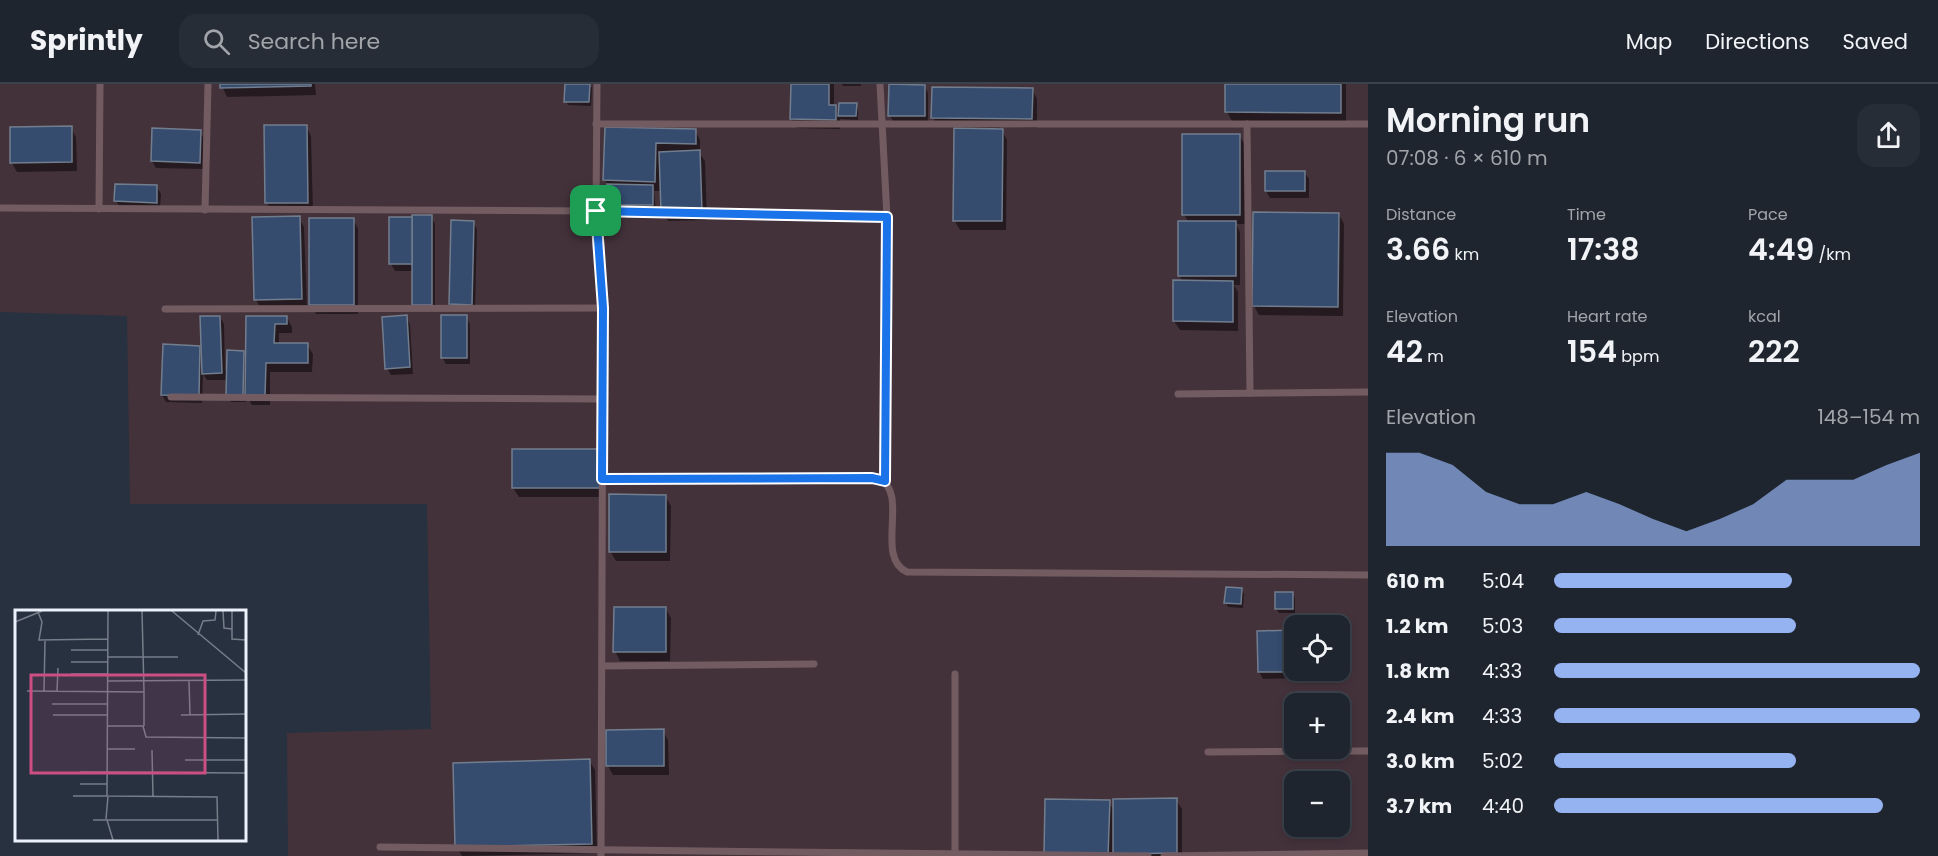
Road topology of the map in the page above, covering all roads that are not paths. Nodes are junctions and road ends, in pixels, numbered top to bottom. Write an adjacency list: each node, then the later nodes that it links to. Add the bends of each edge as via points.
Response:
1 (100, 84): 10 (lane)
2 (208, 84): 11 (lane)
3 (597, 84): 6 (lane)
4 (880, 84): 5 (lane)
5 (883, 123): 6 (lane); 7 (lane); 13 (lane)
6 (596, 124): 12 (lane)
7 (1247, 124): 8 (lane); 17 (lane)
8 (1368, 124)
9 (0, 208): 10 (lane)
10 (99, 209): 11 (lane)
11 (205, 210): 12 (lane)
12 (596, 211): 13 (lane); 14 (lane)
13 (887, 217): 22 (lane)
14 (603, 308): 15 (lane); 20 (lane)
15 (165, 309)
16 (1368, 392): 17 (lane)
17 (1250, 393): 18 (lane)
18 (1178, 394)
19 (171, 397): 20 (lane)
20 (602, 399): 21 (lane)
21 (602, 479): 22 (lane); 25 (lane)
22 (885, 481): 23 (lane, via 891,494 893,559 907,572)
23 (1368, 575)
24 (814, 664): 25 (lane)
25 (602, 666): 30 (lane)
26 (955, 674): 32 (lane)
27 (1368, 751): 28 (lane)
28 (1208, 752)
29 (380, 847): 30 (lane)
30 (601, 852): 32 (lane)
31 (1368, 853): 34 (lane)
32 (955, 856): 33 (lane)
33 (1148, 856)
34 (1164, 856)

